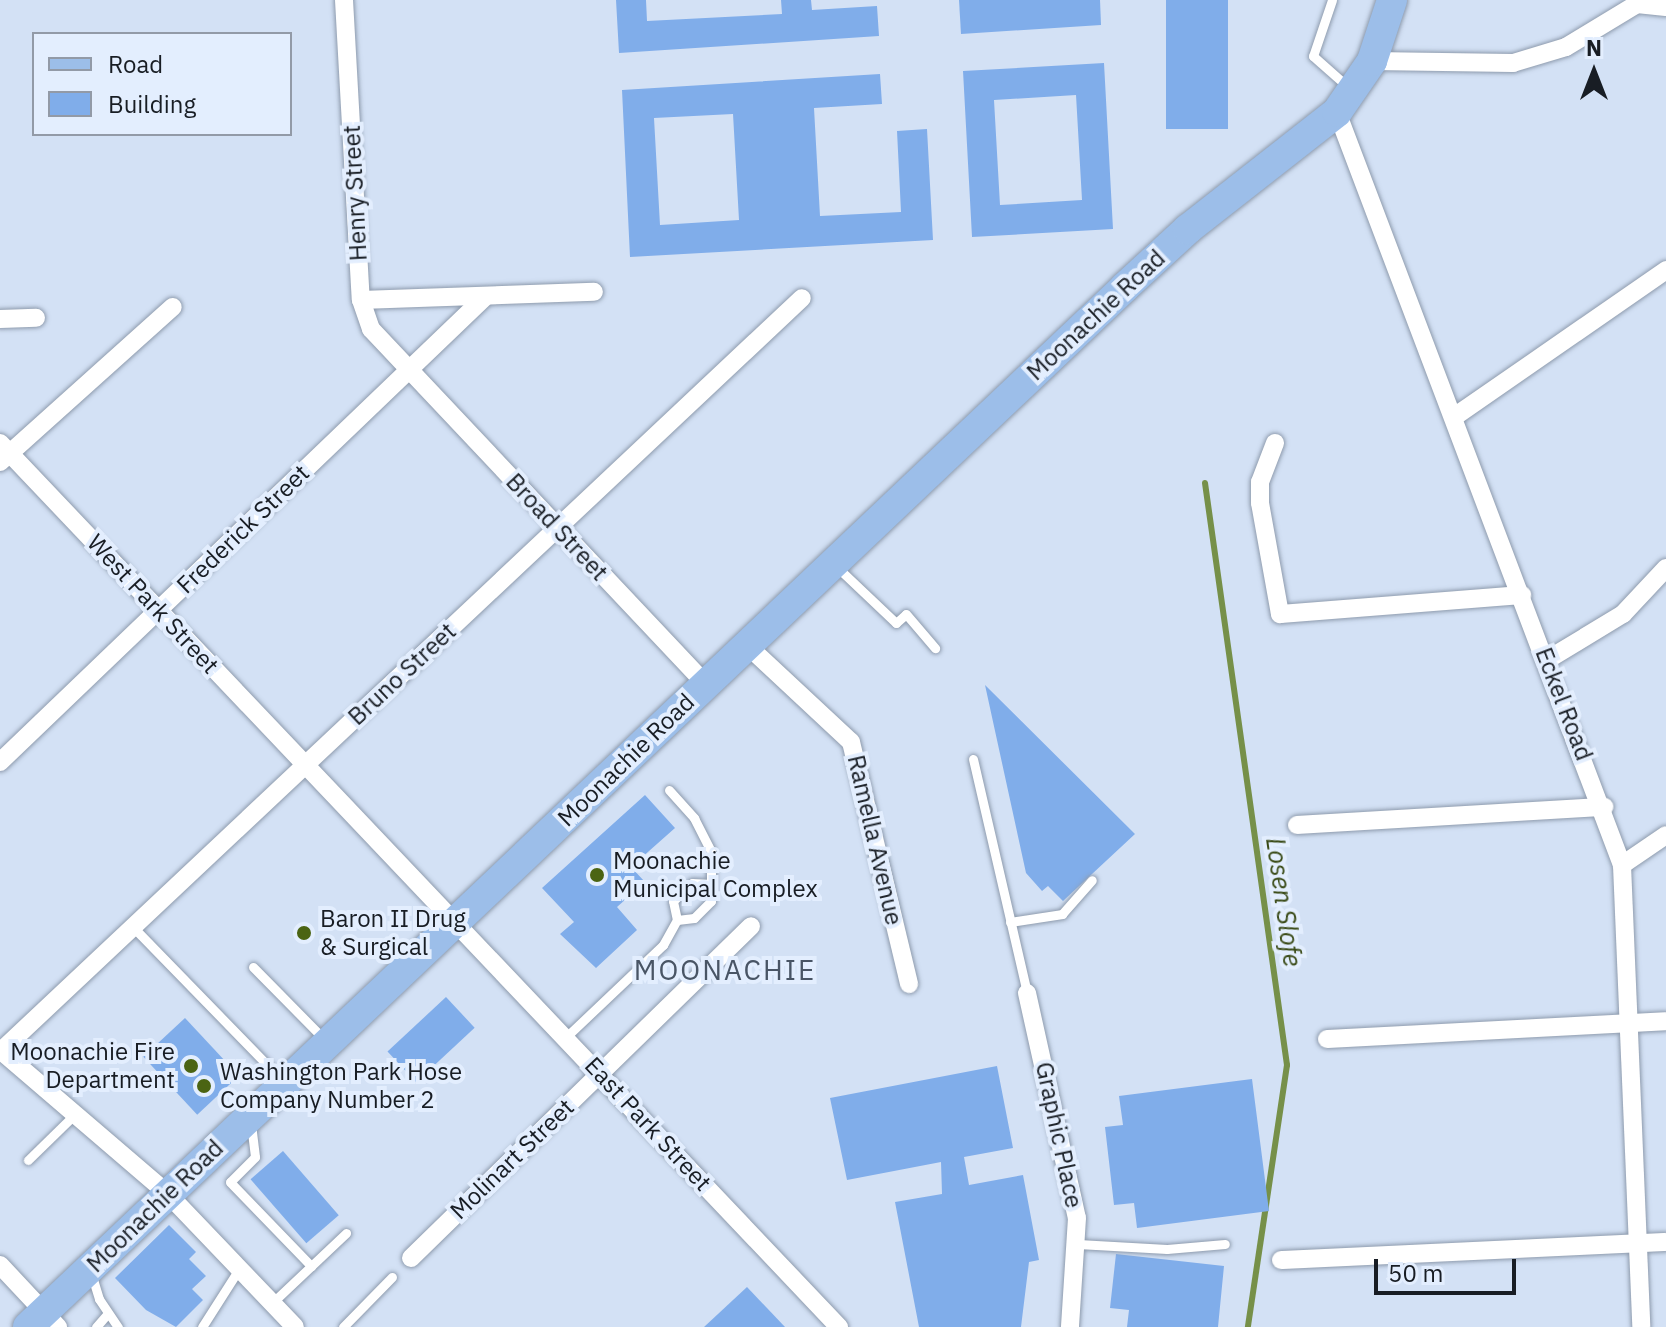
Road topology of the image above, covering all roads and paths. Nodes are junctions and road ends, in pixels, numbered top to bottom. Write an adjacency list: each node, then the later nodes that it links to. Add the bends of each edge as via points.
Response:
1 (344, 0): 11 (street, Henry Street)
2 (1332, 0): 6 (lane, via 1313,56)
3 (1392, 0): 5 (main road, Moonachie Road)
4 (1666, 7): 5 (street, via 1637,4 1566,47 1513,63)
5 (1372, 61): 6 (main road, Moonachie Road)
6 (1345, 102): 16 (street, Eckel Road); 20 (main road, Moonachie Road, via 1170,246)
7 (1666, 270): 16 (street)
8 (594, 292): 9 (street)
9 (486, 296): 11 (street); 15 (street, Frederick Street)
10 (802, 298): 19 (street, Bruno Street)
11 (361, 300): 15 (street, Henry Street, via 371,329)
12 (173, 307): 18 (street)
13 (36, 318): 14 (street)
14 (0, 319)
15 (409, 369): 19 (street, Broad Street); 23 (street, Frederick Street)
16 (1454, 417): 22 (street, Eckel Road)
17 (1275, 443): 22 (street, via 1260,482 1260,503 1280,614)
18 (3, 453): 23 (street, West Park Street)
19 (558, 527): 27 (street, Broad Street); 30 (street, Bruno Street)
20 (832, 563): 24 (main road, Moonachie Road); 25 (lane, via 896,623 906,614)
21 (1666, 568): 26 (street, via 1623,614)
22 (1522, 595): 26 (street, Eckel Road)
23 (158, 610): 29 (street, Frederick Street); 30 (street, West Park Street)
24 (747, 645): 27 (main road, Moonachie Road); 44 (street, Ramella Avenue, via 851,742)
25 (935, 648)
26 (1547, 660): 32 (street, Eckel Road)
27 (706, 684): 40 (main road, Moonachie Road)
28 (973, 759): 39 (lane)
29 (0, 762)
30 (305, 765): 40 (street, West Park Street); 42 (street, Bruno Street)
31 (669, 790): 37 (lane, via 694,818 711,852)
32 (1604, 807): 33 (street); 35 (street, Eckel Road)
33 (1297, 825)
34 (1666, 835): 35 (street)
35 (1622, 865): 47 (street, Eckel Road)
36 (1092, 880): 39 (lane, via 1062,914)
37 (711, 884): 38 (lane, via 711,901 694,918); 38 (lane, via 692,883 673,901)
38 (677, 920): 48 (lane, via 663,945)
39 (1010, 922): 45 (lane)
40 (455, 923): 48 (street, East Park Street); 50 (main road, Moonachie Road)
41 (751, 926): 52 (street, Molinart Street)
42 (133, 927): 51 (street, Bruno Street); 53 (lane)
43 (253, 967): 50 (lane)
44 (909, 984)
45 (1027, 993): 61 (street, Graphic Place, via 1072,1184)
46 (1666, 1021): 47 (street)
47 (1628, 1023): 49 (street); 60 (street, Eckel Road)
48 (566, 1037): 52 (street, East Park Street)
49 (1327, 1039)
50 (328, 1042): 53 (main road, Moonachie Road)
51 (1, 1050): 54 (street)
52 (600, 1073): 63 (street, Molinart Street); 78 (street, East Park Street)
53 (285, 1083): 55 (main road, Moonachie Road)
54 (75, 1114): 56 (lane); 57 (street)
55 (250, 1116): 57 (main road, Moonachie Road); 66 (lane, via 255,1157 230,1182)
56 (28, 1160)
57 (167, 1193): 67 (main road, Moonachie Road); 68 (street)
58 (346, 1233): 66 (lane)
59 (1666, 1242): 60 (street)
60 (1637, 1243): 64 (street); 80 (street, Eckel Road)
61 (1078, 1244): 62 (lane, via 1167,1249); 79 (street, Graphic Place)
62 (1225, 1244)
63 (411, 1258)
64 (1281, 1260)
65 (0, 1265): 72 (street)
66 (311, 1266): 70 (lane)
67 (88, 1269): 71 (lane); 72 (main road, Moonachie Road)
68 (239, 1269): 70 (street); 75 (lane)
69 (392, 1277): 77 (lane)
70 (272, 1303): 76 (street)
71 (108, 1313): 73 (lane); 74 (lane)
72 (43, 1322)
73 (96, 1327)
74 (118, 1327)
75 (202, 1327)
76 (295, 1327)
77 (343, 1327)
78 (839, 1327)
79 (1070, 1327)
80 (1641, 1327)

